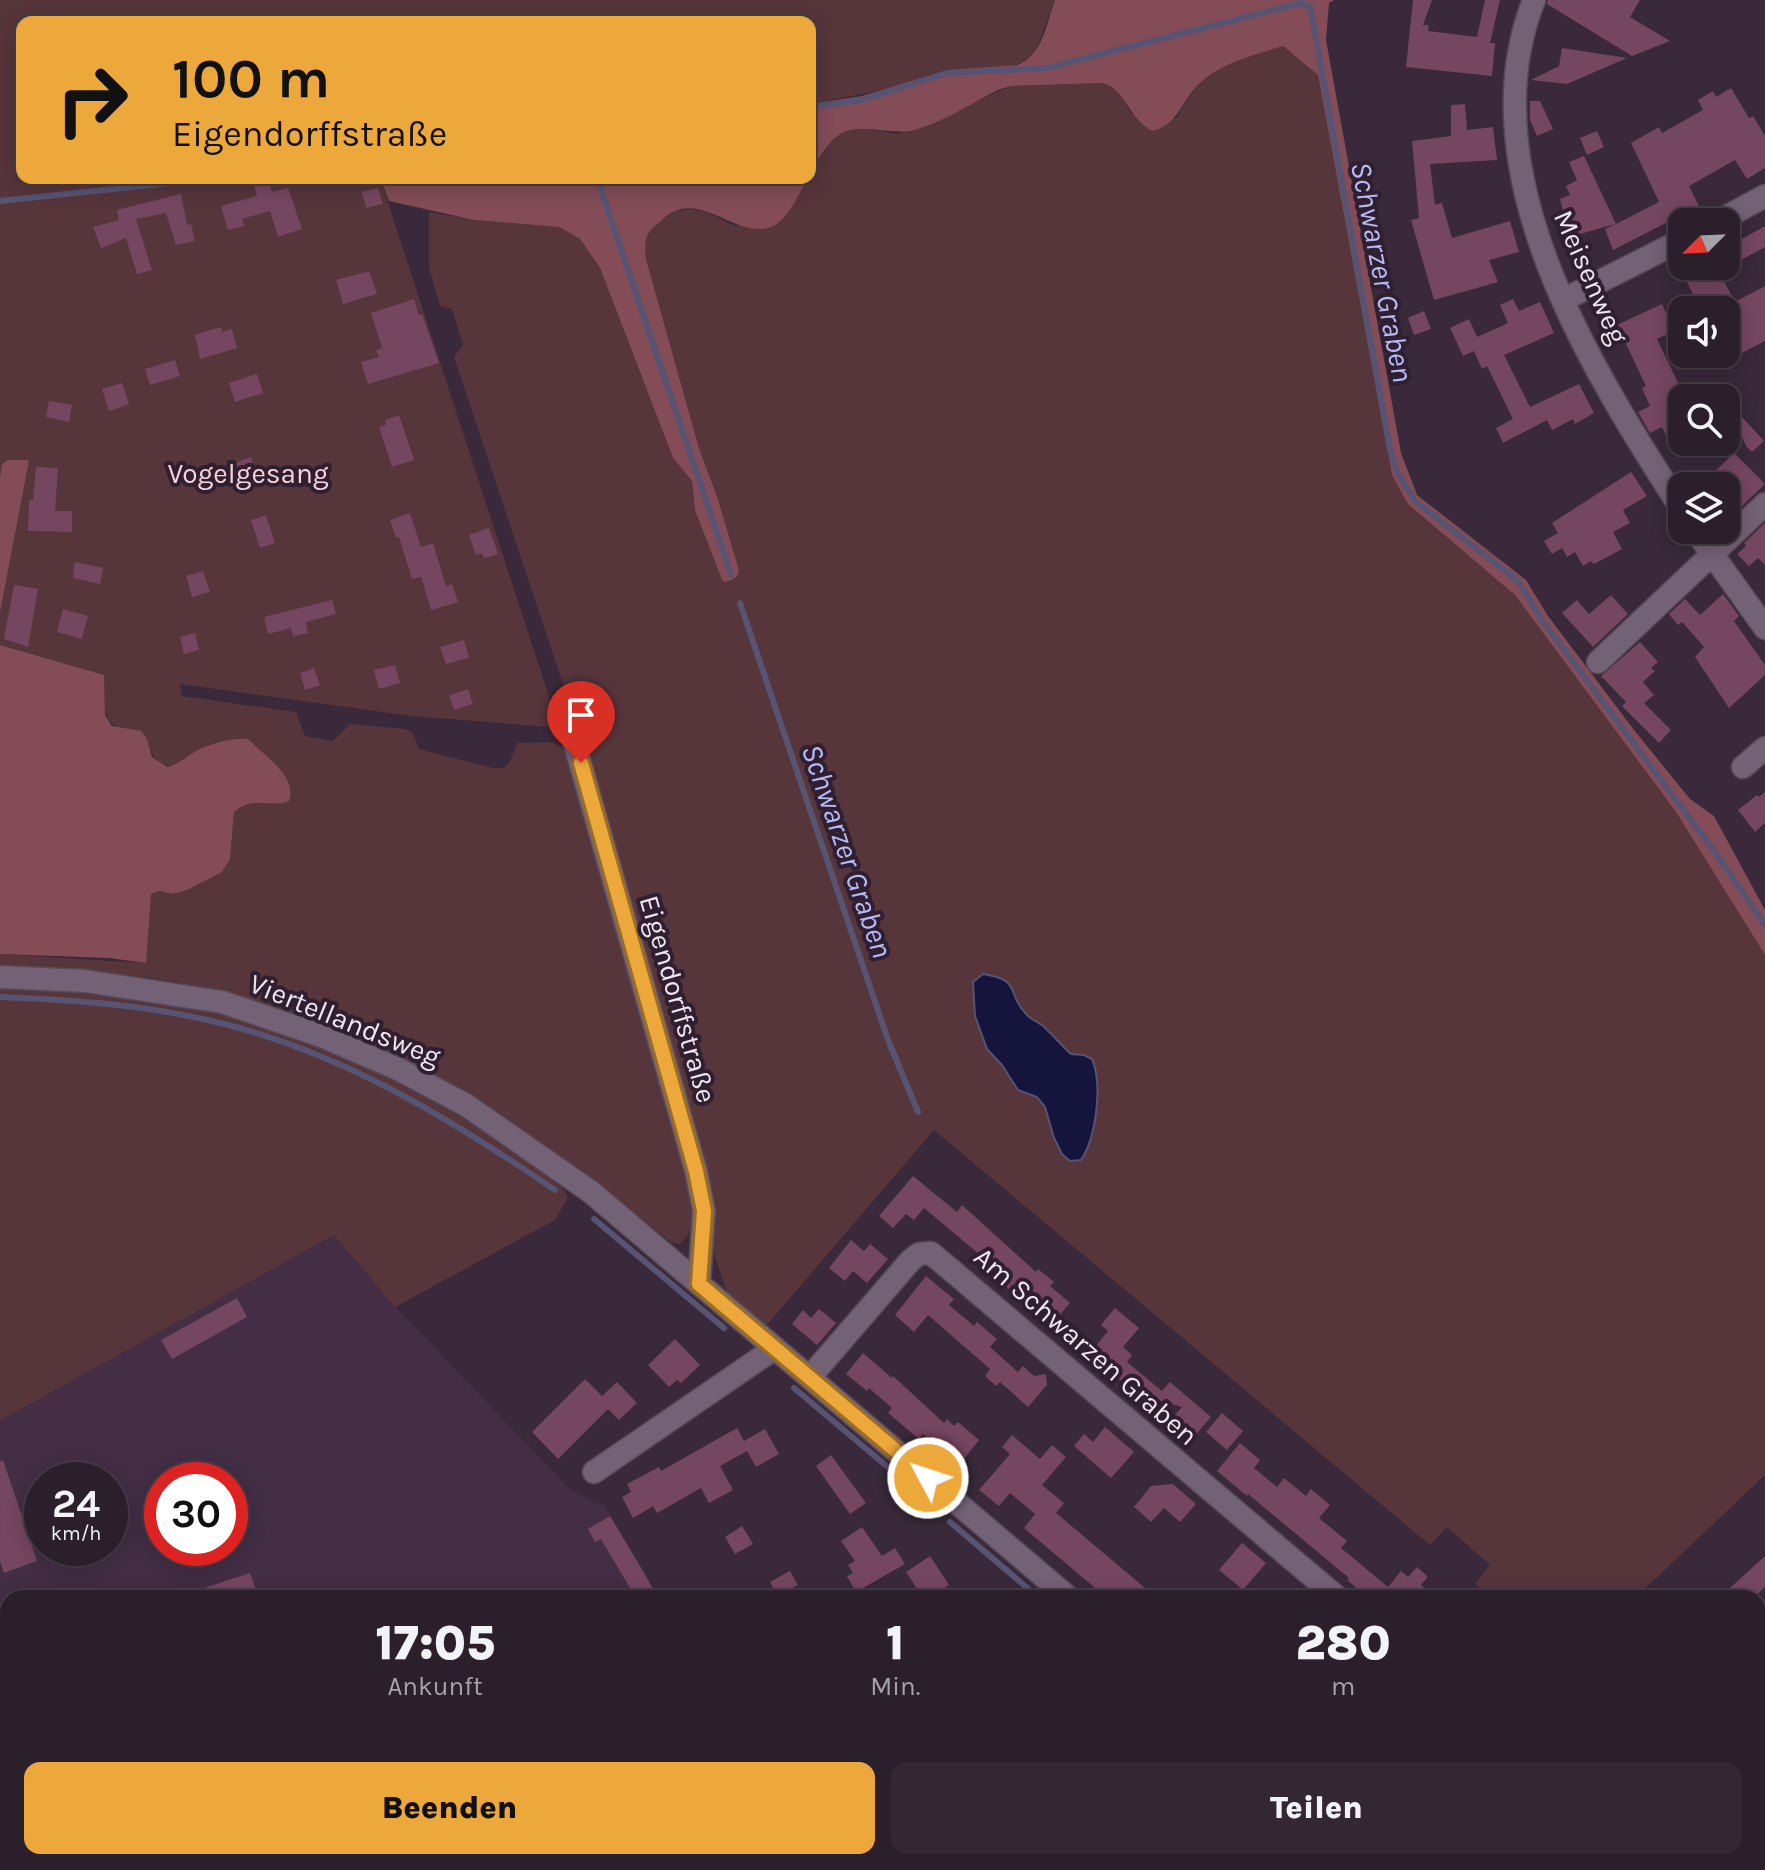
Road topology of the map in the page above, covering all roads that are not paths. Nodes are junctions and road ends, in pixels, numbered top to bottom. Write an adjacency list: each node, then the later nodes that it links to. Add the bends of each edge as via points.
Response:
1 (1534, 0): 5 (street, Meisenweg, via 1516,76 1517,133 1527,203)
2 (1765, 196): 3 (street)
3 (1740, 210)
4 (1668, 247): 5 (street)
5 (1563, 300): 6 (street, Meisenweg)
6 (1668, 487)
7 (1765, 504): 9 (street)
8 (1705, 544): 9 (street)
9 (1712, 555): 10 (street); 11 (street)
10 (1765, 628)
11 (1598, 662)
12 (572, 734): 16 (street, Eigendorffstraße, via 696,1171 704,1211)
13 (1765, 748): 14 (street)
14 (1743, 767)
15 (0, 977): 16 (street, Viertellandsweg, via 85,981 222,1002 398,1069 466,1105 572,1178)
16 (699, 1284): 17 (street)
17 (775, 1348): 18 (street); 19 (street)
18 (810, 1377): 20 (street); 21 (street, Am Schwarzen Graben, via 911,1260 931,1253)
19 (594, 1472)
20 (1060, 1590)
21 (1329, 1590)

